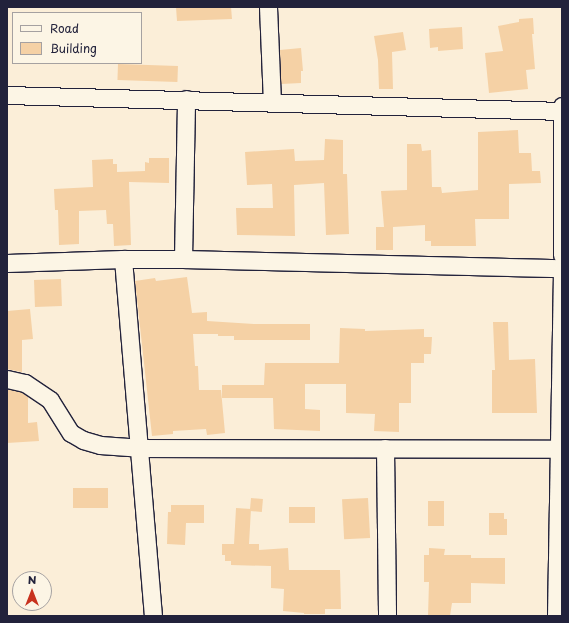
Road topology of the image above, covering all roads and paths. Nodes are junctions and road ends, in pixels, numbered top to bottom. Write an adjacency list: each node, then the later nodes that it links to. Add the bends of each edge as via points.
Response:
1 (268, 7): 4 (street)
2 (7, 95): 3 (street)
3 (186, 99): 4 (street); 8 (street)
4 (272, 102): 5 (street)
5 (562, 109): 6 (street)
6 (562, 255)
7 (123, 258): 8 (street); 9 (street); 13 (street)
8 (184, 259): 10 (street)
9 (7, 263)
10 (562, 268)
11 (562, 271): 15 (street)
12 (7, 379): 13 (street, via 25,383 50,400 71,433 83,440 100,445)
13 (139, 448): 14 (street); 16 (street)
14 (385, 448): 15 (street); 17 (street)
15 (558, 449): 18 (street)
16 (153, 616)
17 (387, 616)
18 (556, 616)

